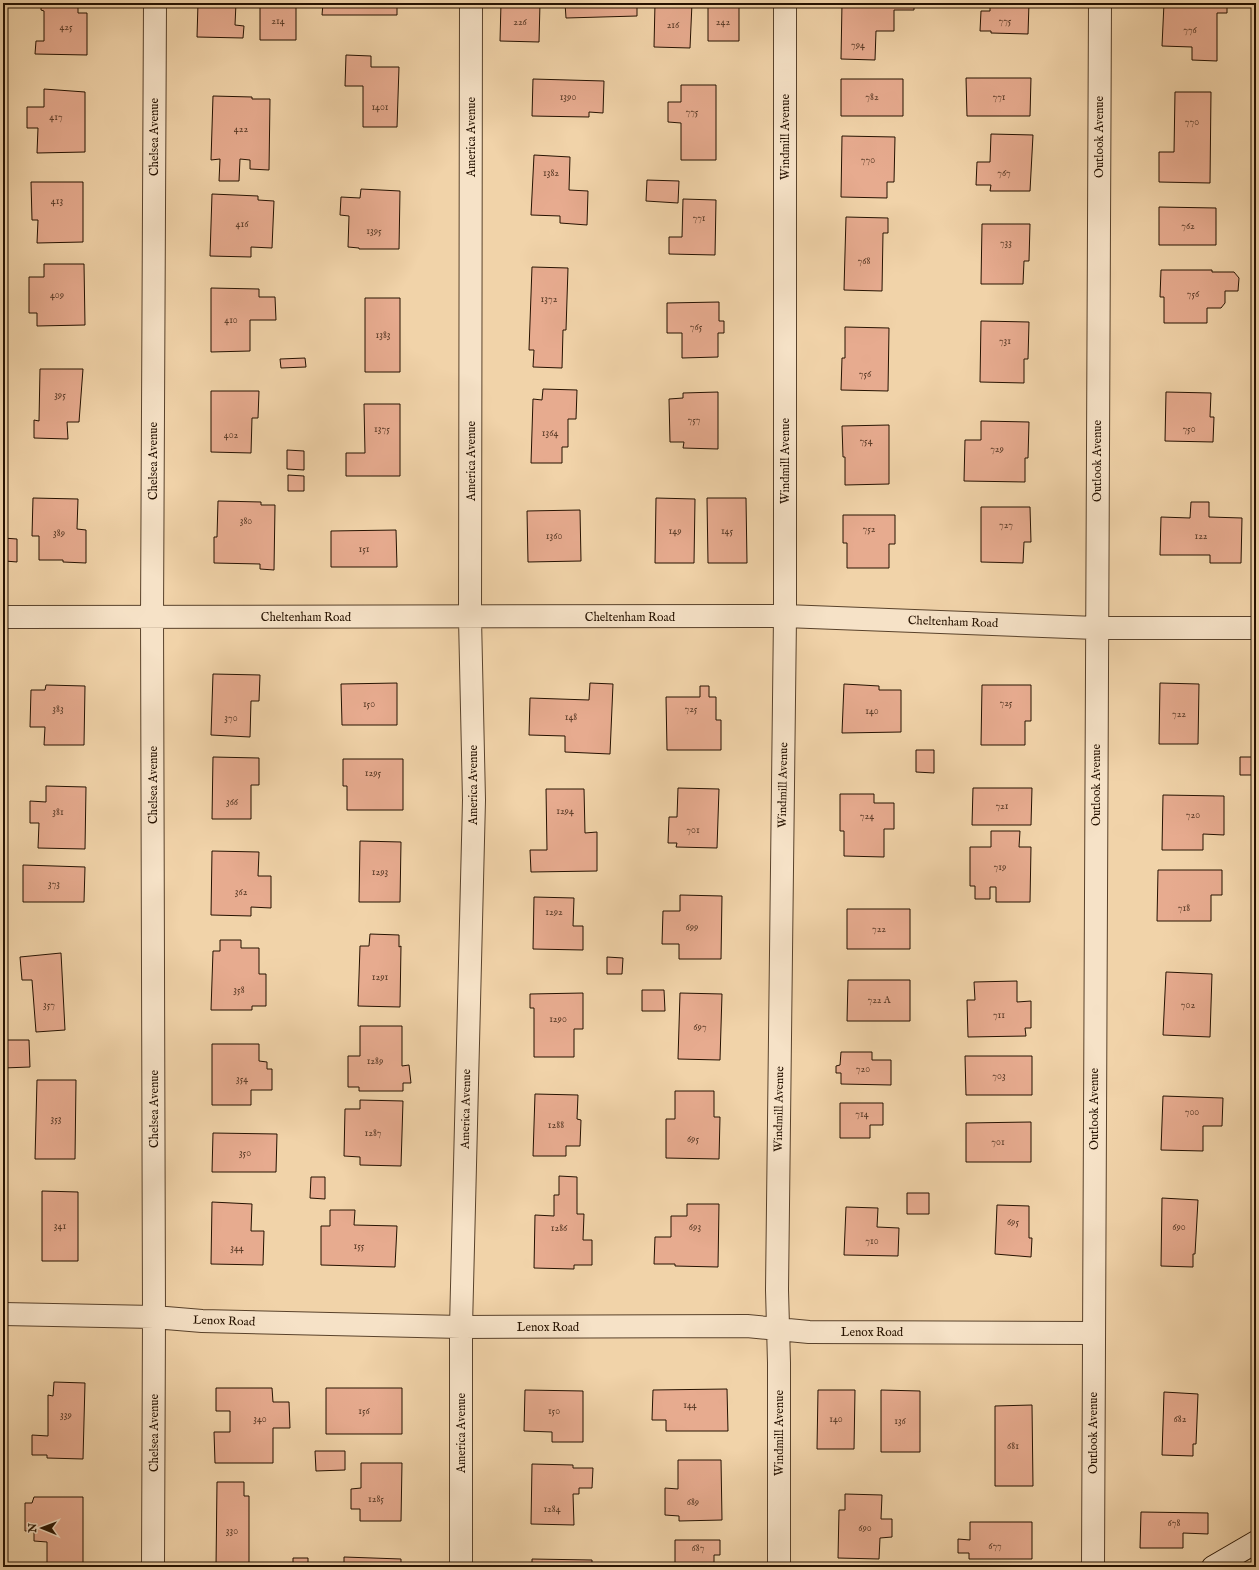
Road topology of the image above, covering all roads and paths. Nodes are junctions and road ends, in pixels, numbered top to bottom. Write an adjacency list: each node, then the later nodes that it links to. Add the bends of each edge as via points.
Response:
1 (155, 3): 6 (street, Chelsea Avenue)
2 (471, 3): 8 (street, America Avenue)
3 (785, 3): 5 (street, Windmill Avenue)
4 (1100, 3): 9 (street, Outlook Avenue)
5 (785, 616): 8 (street, Cheltenham Road); 9 (street, Cheltenham Road); 14 (street, Windmill Avenue)
6 (152, 617): 7 (street, Cheltenham Road); 8 (street, Cheltenham Road); 12 (street, Chelsea Avenue)
7 (3, 618)
8 (470, 618): 13 (street, America Avenue, via 474,800)
9 (1096, 628): 10 (street, Cheltenham Road); 15 (street, Outlook Avenue)
10 (1256, 628)
11 (3, 1314): 12 (street, Lenox Road)
12 (154, 1317): 13 (street, Lenox Road, via 202,1321); 17 (street, Chelsea Avenue)
13 (461, 1327): 14 (street, Lenox Road, via 747,1326); 18 (street, America Avenue)
14 (778, 1329): 15 (street, Lenox Road, via 809,1332); 19 (street, Windmill Avenue)
15 (1093, 1334): 20 (street, Outlook Avenue)
16 (1256, 1542): 21 (street)
17 (153, 1567)
18 (461, 1567)
19 (779, 1567)
20 (1093, 1567)
21 (1213, 1567)

